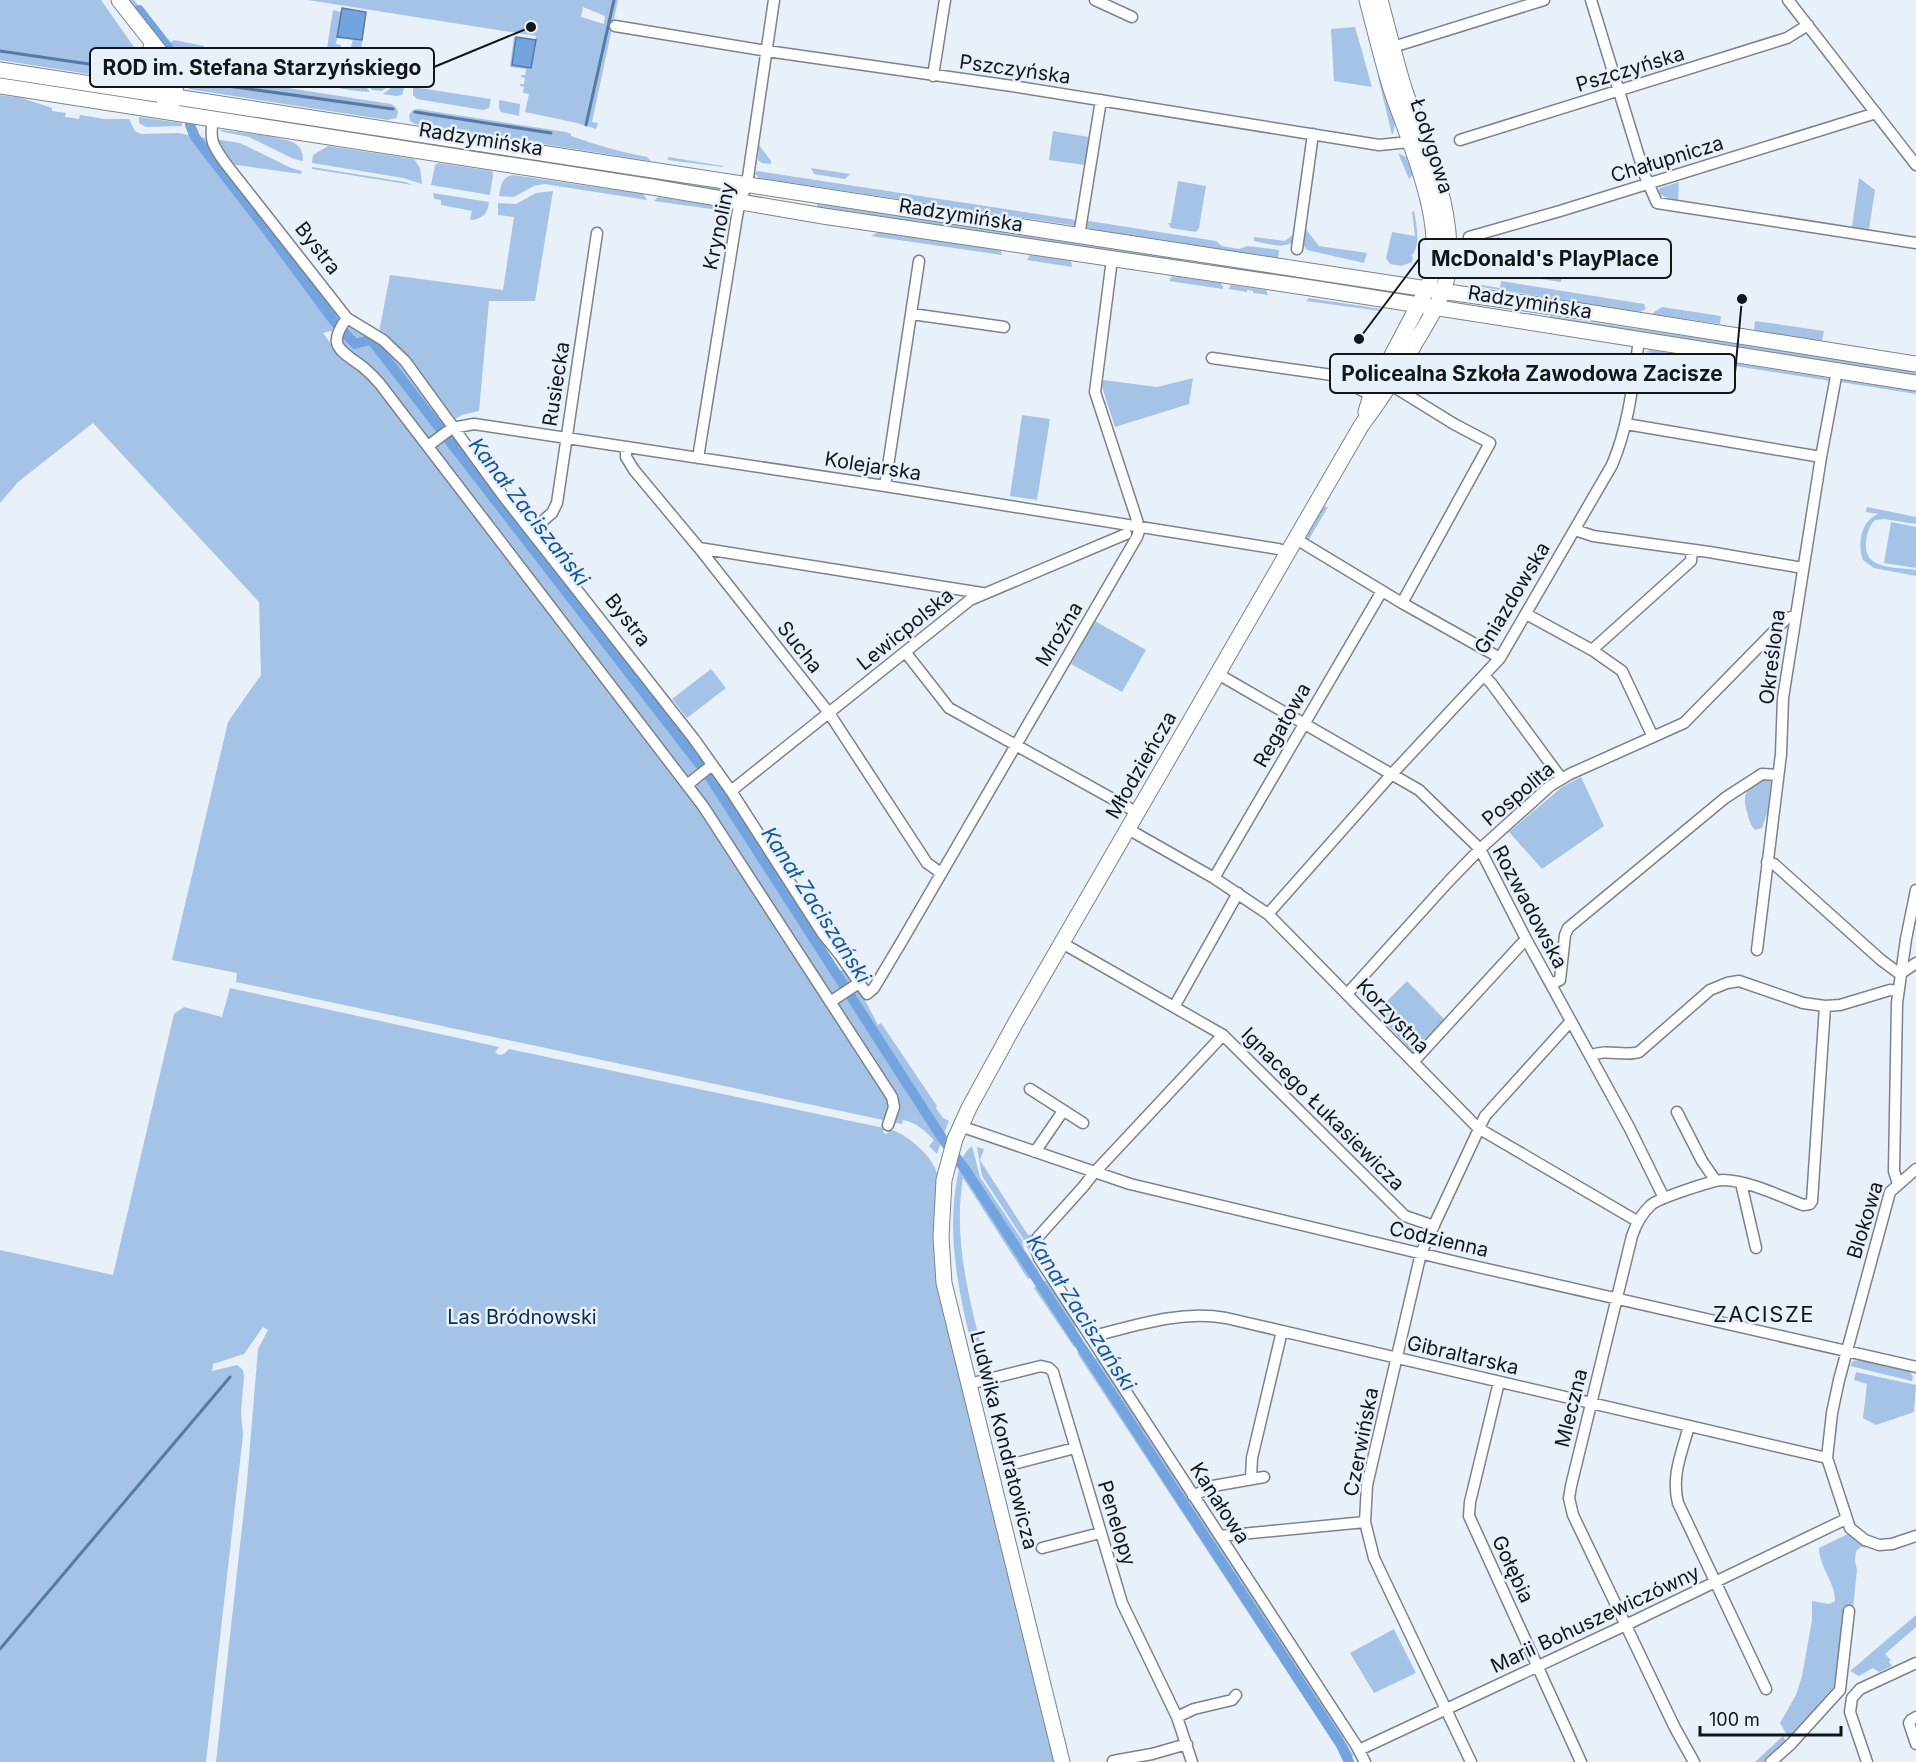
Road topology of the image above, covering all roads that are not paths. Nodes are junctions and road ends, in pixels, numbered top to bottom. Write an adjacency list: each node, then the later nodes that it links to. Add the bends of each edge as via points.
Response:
1 (119, 0): 14 (main road)
2 (774, 0): 16 (street, Krynoliny)
3 (945, 0): 19 (street)
4 (1095, 0): 11 (street)
5 (1366, 0): 30 (main road, Łodygowa)
6 (1380, 0): 15 (main road, Łodygowa)
7 (1544, 0): 10 (street)
8 (1592, 0): 22 (street)
9 (1788, 0): 12 (street)
10 (1513, 5): 15 (street)
11 (1132, 17)
12 (1808, 25): 22 (street, Pszczyńska, via 1787,38); 26 (street)
13 (615, 26): 16 (street, Pszczyńska)
14 (145, 34): 18 (main road); 23 (main road, via 171,66 176,80)
15 (1392, 47): 43 (main road, Łodygowa, via 1435,167 1446,212 1449,264)
16 (767, 51): 19 (street, Pszczyńska); 32 (street, Krynoliny)
17 (0, 69): 21 (main road, Radzymińska)
18 (159, 73): 21 (main road, via 152,86); 23 (main road)
19 (933, 76): 24 (street, Pszczyńska)
20 (0, 86): 25 (main road, Radzymińska)
21 (140, 91): 23 (main road, Radzymińska)
22 (1620, 91): 29 (street, Pszczyńska); 33 (street)
23 (169, 95): 25 (main road); 32 (main road, Radzymińska)
24 (1101, 100): 28 (street, Pszczyńska); 36 (street)
25 (167, 112): 27 (main road, Radzymińska)
26 (1875, 113): 31 (street); 33 (street, Chałupnicza)
27 (213, 119): 34 (main road, Radzymińska); 47 (street, Bystra, via 214,147)
28 (1313, 134): 30 (street, Pszczyńska, via 1379,145); 39 (street)
29 (1460, 140)
30 (1410, 142): 42 (main road, Łodygowa, via 1431,215 1433,267)
31 (1916, 165)
32 (747, 184): 34 (street, Krynoliny); 36 (main road, Radzymińska)
33 (1648, 184): 37 (street, Chałupnicza); 38 (street, via 1657,203)
34 (740, 201): 40 (main road, Radzymińska); 63 (street, Krynoliny)
35 (597, 233): 59 (street, Rusiecka)
36 (1079, 236): 42 (main road, Radzymińska)
37 (1469, 237)
38 (1916, 243)
39 (1297, 249)
40 (1112, 259): 44 (main road, Radzymińska); 65 (street, via 1095,392)
41 (919, 261): 46 (street)
42 (1427, 289): 43 (main road, Radzymińska); 44 (main road, Łodygowa)
43 (1443, 291): 45 (main road, Młodzieńcza); 51 (main road, Radzymińska)
44 (1419, 306): 45 (main road, Radzymińska); 55 (main road, Młodzieńcza)
45 (1436, 309): 49 (main road, Radzymińska); 54 (main road, Młodzieńcza)
46 (912, 314): 48 (street); 64 (street)
47 (342, 325): 58 (street, Bystra, via 383,340 405,362); 60 (street, via 336,340 340,350 376,379)
48 (1004, 327)
49 (1639, 340): 52 (main road, Radzymińska); 56 (street, Gniazdowska)
50 (1212, 358): 55 (street, via 1332,375)
51 (1916, 364)
52 (1837, 371): 53 (main road, Radzymińska); 62 (street, Określona)
53 (1916, 383)
54 (1391, 385): 57 (main road, Młodzieńcza); 75 (street, via 1490,443)
55 (1371, 395): 57 (main road, Młodzieńcza)
56 (1626, 424): 62 (street); 66 (street, Gniazdowska, via 1612,465)
57 (1361, 426): 69 (main road, Młodzieńcza)
58 (446, 432): 59 (street, Kolejarska, via 474,423); 60 (street); 67 (street, Bystra)
59 (566, 437): 61 (street, Kolejarska); 67 (street, Rusiecka, via 557,503 552,513)
60 (428, 446): 91 (street)
61 (626, 447): 63 (street, Kolejarska); 70 (street, Sucha, via 633,470)
62 (1821, 457): 72 (street, Określona)
63 (698, 458): 64 (street, Kolejarska)
64 (885, 486): 65 (street, Kolejarska)
65 (1138, 526): 69 (street, Kolejarska, via 1278,549); 86 (street, Mroźna, via 1137,537)
66 (1575, 530): 71 (street); 76 (street, Gniazdowska)
67 (531, 531): 87 (street, Bystra, via 677,716)
68 (1126, 534): 74 (street, Lewicpolska)
69 (1292, 546): 73 (street, Kolejarska); 81 (main road, Młodzieńcza)
70 (699, 548): 74 (street); 83 (street, Sucha)
71 (1692, 550): 72 (street); 78 (street, via 1691,561)
72 (1803, 568): 77 (street, Określona)
73 (1382, 591): 75 (street, Kolejarska); 84 (street, Regatowa)
74 (982, 593): 79 (street, Lewicpolska)
75 (1402, 603): 80 (street, Kolejarska)
76 (1526, 614): 78 (street); 80 (street, Gniazdowska)
77 (1795, 616): 85 (street, Pospolita, via 1787,618 1684,723); 89 (street, Określona, via 1783,698)
78 (1592, 650): 85 (street, via 1622,671)
79 (906, 652): 83 (street, Lewicpolska); 86 (street, via 949,708)
80 (1500, 658): 82 (street, Gniazdowska)
81 (1218, 674): 84 (street, Rozwadowska); 93 (main road, Młodzieńcza)
82 (1484, 676): 88 (street, Gniazdowska); 90 (street)
83 (829, 713): 92 (street, Lewicpolska); 97 (street, Sucha, via 927,863)
84 (1303, 723): 88 (street, Rozwadowska); 98 (street, Regatowa)
85 (1653, 737): 90 (street, Pospolita)
86 (1014, 746): 93 (street); 97 (street, Mroźna)
87 (707, 770): 91 (street); 92 (street, Bystra)
88 (1391, 775): 95 (street, Rozwadowska, via 1419,790); 101 (street, Gniazdowska)
89 (1778, 775): 96 (street, Określona); 107 (street, via 1762,774 1725,798 1568,928 1560,980)
90 (1561, 778): 95 (street, Pospolita)
91 (687, 785): 112 (street)
92 (731, 791): 108 (street, Bystra, via 823,934 838,951)
93 (1138, 813): 94 (main road, Młodzieńcza)
94 (1128, 830): 98 (street, Korzystna); 103 (main road, Młodzieńcza)
95 (1479, 849): 102 (street, Rozwadowska); 111 (street, Pospolita)
96 (1767, 862): 104 (street, Określona); 106 (street)
97 (941, 873): 110 (street, Mroźna)
98 (1214, 878): 100 (street, Korzystna)
99 (1916, 890): 106 (street, Blokowa)
100 (1238, 893): 101 (street, Korzystna); 114 (street)
101 (1268, 914): 111 (street, Korzystna)
102 (1526, 939): 107 (street, Rozwadowska); 118 (street)
103 (1062, 943): 114 (street, Ignacego Łukasiewicza); 125 (main road, Młodzieńcza)
104 (1757, 950)
105 (1916, 963): 106 (street)
106 (1900, 974): 109 (street, Blokowa)
107 (1551, 984): 115 (street, Rozwadowska)
108 (856, 985): 110 (street, Bystra); 112 (street)
109 (1898, 991): 113 (street); 131 (street, Blokowa, via 1894,1171)
110 (867, 994)
111 (1347, 994): 118 (street, Korzystna)
112 (830, 1002): 123 (street, via 893,1098)
113 (1825, 1006): 117 (street, via 1803,1003 1739,981 1727,982 1710,990 1639,1052); 130 (street, via 1812,1201 1803,1205)
114 (1174, 1007): 116 (street, Ignacego Łukasiewicza)
115 (1571, 1021): 117 (street, Rozwadowska); 124 (street, Czerwińska)
116 (1222, 1035): 128 (street); 134 (street, Ignacego Łukasiewicza, via 1405,1216)
117 (1590, 1056): 132 (street, Rozwadowska)
118 (1413, 1062): 124 (street, Korzystna)
119 (1030, 1089): 120 (street)
120 (1063, 1111): 122 (street); 126 (street)
121 (1677, 1112): 129 (street)
122 (1083, 1123)
123 (888, 1125)
124 (1478, 1128): 133 (street, Korzystna); 134 (street, Czerwińska)
125 (958, 1132): 126 (street, Codzienna); 144 (main road, Ludwika Kondratowicza, via 942,1195 942,1260)
126 (1035, 1152): 128 (street, Codzienna)
127 (1916, 1169): 131 (street)
128 (1094, 1173): 136 (street, Codzienna); 139 (street, Kanałowa, via 1038,1237 1036,1247)
129 (1716, 1181): 130 (street); 132 (street)
130 (1741, 1183): 135 (street)
131 (1898, 1184): 140 (street, Blokowa, via 1890,1192)
132 (1664, 1198): 133 (street, via 1651,1205)
133 (1637, 1221): 137 (street, Mleczna)
134 (1434, 1226): 136 (street, Czerwińska)
135 (1756, 1248)
136 (1421, 1253): 137 (street, Codzienna); 141 (street, Czerwińska)
137 (1617, 1298): 140 (street, Codzienna); 145 (street, Mleczna)
138 (1282, 1331): 139 (street, Gibraltarska, via 1192,1315); 141 (street, Gibraltarska); 151 (street, via 1252,1458)
139 (1090, 1337): 152 (street, Kanałowa)
140 (1845, 1352): 142 (street, Codzienna); 148 (street, Blokowa)
141 (1396, 1358): 143 (street, Gibraltarska); 154 (street, Czerwińska, via 1367,1485)
142 (1916, 1368)
143 (1499, 1382): 145 (street, Gibraltarska); 163 (street, Gołębia, via 1469,1516)
144 (969, 1384): 147 (street, Penelopy, via 1035,1367 1050,1368); 173 (main road, Ludwika Kondratowicza)
145 (1591, 1403): 146 (street, Gibraltarska); 161 (street, Mleczna, via 1571,1486 1570,1507)
146 (1689, 1426): 148 (street, Gibraltarska); 159 (street, via 1675,1475 1675,1490)
147 (1075, 1448): 149 (street); 155 (street, Penelopy)
148 (1827, 1458): 153 (street, Blokowa)
149 (1013, 1464)
150 (1264, 1477): 151 (street)
151 (1251, 1478): 152 (street, via 1214,1486)
152 (1193, 1496): 156 (street, Kanałowa)
153 (1846, 1520): 157 (street, via 1857,1534 1879,1545); 159 (street, Marii Bohuszewiczówny)
154 (1365, 1522): 156 (street); 166 (street, Czerwińska, via 1374,1558)
155 (1100, 1533): 158 (street); 167 (street, Penelopy, via 1126,1613)
156 (1220, 1536): 171 (street, Kanałowa)
157 (1916, 1536)
158 (1042, 1548)
159 (1715, 1583): 161 (street, Marii Bohuszewiczówny); 164 (street)
160 (1849, 1611): 179 (street, via 1840,1690)
161 (1625, 1626): 163 (street, Marii Bohuszewiczówny); 178 (street, Mleczna)
162 (1916, 1663): 180 (street, via 1860,1689 1852,1698 1850,1712)
163 (1538, 1666): 166 (street, Marii Bohuszewiczówny); 177 (street, Gołębia)
164 (1766, 1689)
165 (1236, 1695): 167 (street, via 1232,1700)
166 (1444, 1709): 171 (street, Marii Bohuszewiczówny); 176 (street, Czerwińska)
167 (1177, 1717): 169 (street, Penelopy)
168 (1916, 1717): 170 (street, via 1909,1723)
169 (1187, 1744): 172 (street); 174 (street, Penelopy)
170 (1916, 1744)
171 (1359, 1750): 175 (street, Kanałowa)
172 (1113, 1761)
173 (1062, 1762)
174 (1192, 1762)
175 (1365, 1762)
176 (1471, 1762)
177 (1581, 1762)
178 (1694, 1762)
179 (1771, 1762)
180 (1867, 1762)

